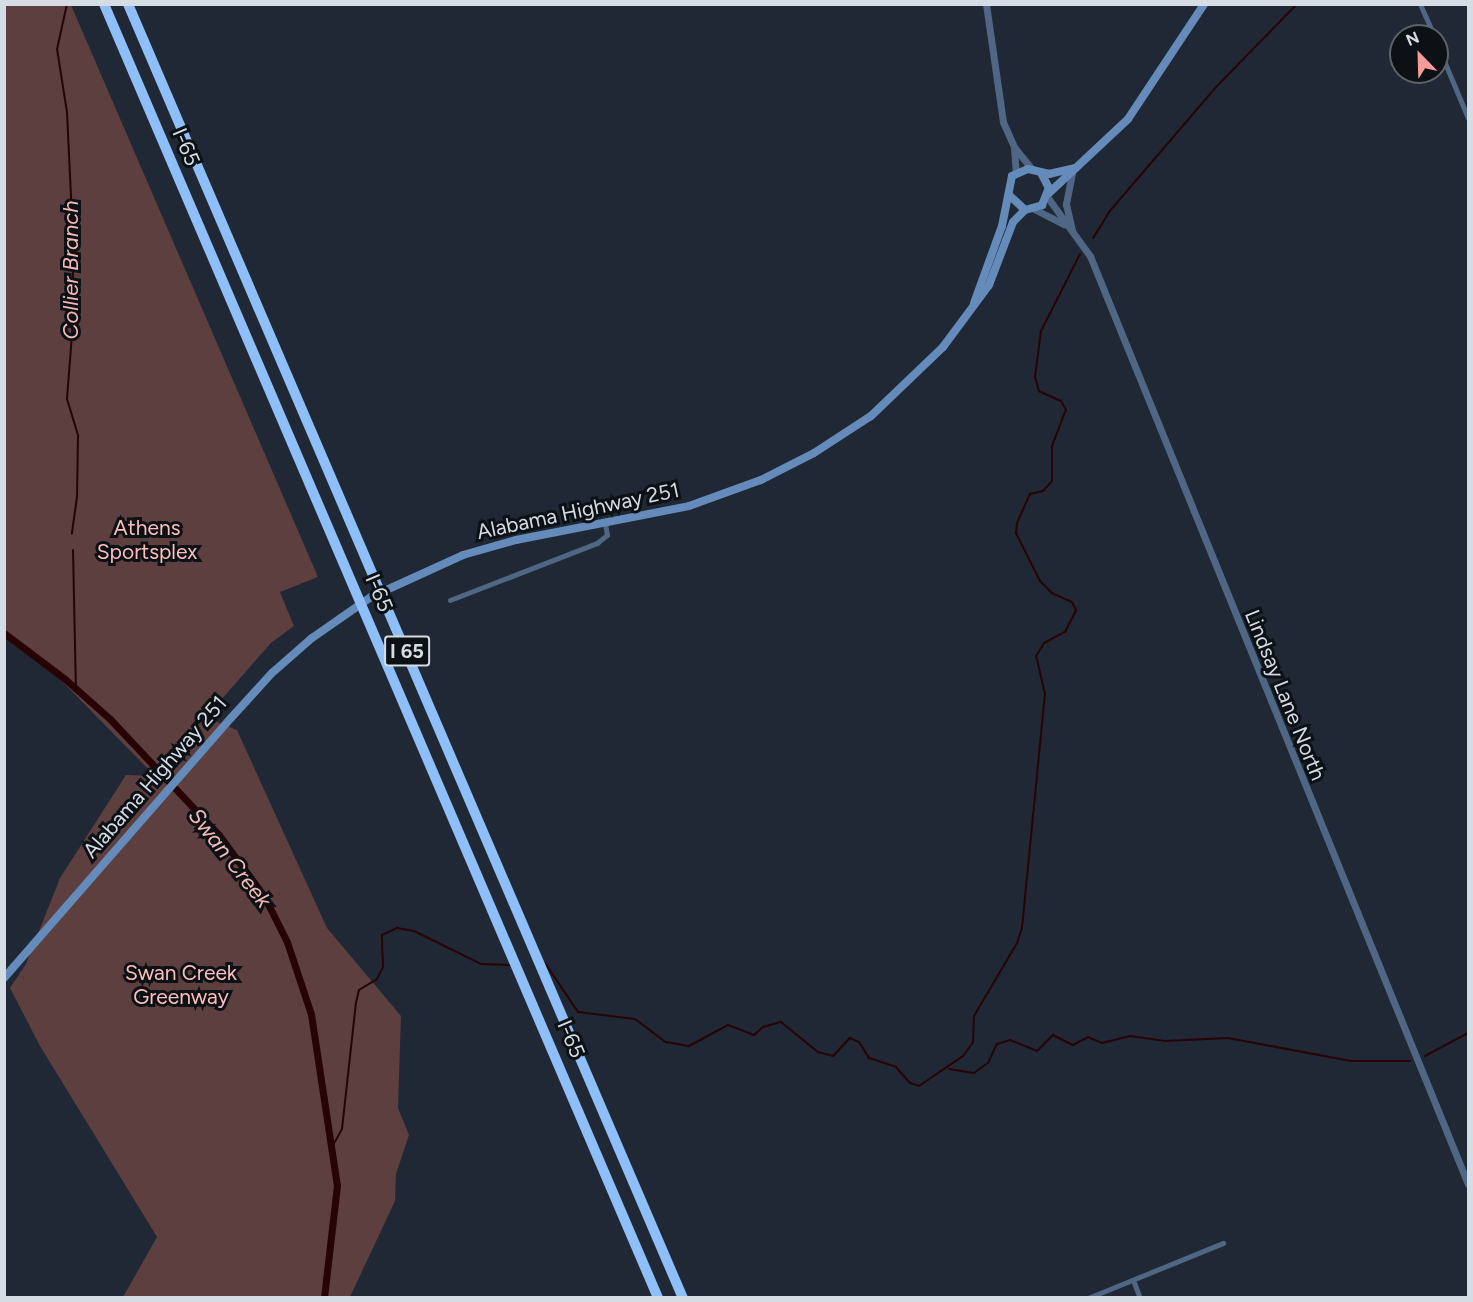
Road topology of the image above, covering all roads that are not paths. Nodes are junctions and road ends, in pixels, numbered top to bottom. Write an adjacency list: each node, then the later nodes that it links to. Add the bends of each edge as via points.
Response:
1 (104, 4): 25 (highway, I-65 / I 65)
2 (128, 4): 26 (highway, I 65)
3 (986, 4): 9 (street, via 1001,111)
4 (1204, 4): 10 (main road, Alabama Highway 251, via 1128,119)
5 (1420, 4): 6 (street)
6 (1429, 24)
7 (1449, 73): 8 (street)
8 (1468, 118)
9 (1014, 147): 11 (street); 12 (street)
10 (1074, 170): 11 (main road); 14 (main road, Alabama Highway 251); 17 (street, via 1066,204)
11 (1037, 171): 12 (main road); 14 (main road)
12 (1016, 173): 13 (main road, Alabama Highway 251, via 1010,180)
13 (1009, 195): 15 (main road); 18 (main road, Alabama Highway 251, via 996,247)
14 (1048, 196): 15 (main road, Alabama Highway 251); 16 (street, Lindsay Lane North)
15 (1029, 210): 16 (street, Lindsay Lane North); 18 (main road, Alabama Highway 251, via 1012,222 994,274)
16 (1064, 224): 17 (street, Lindsay Lane North)
17 (1072, 231): 22 (street, Lindsay Lane North, via 1090,256)
18 (974, 304): 19 (main road, Alabama Highway 251, via 943,347 905,387 871,416 814,453 713,498)
19 (605, 524): 20 (street, via 607,535 597,543); 21 (main road, Alabama Highway 251, via 516,540 412,576 335,620 272,673)
20 (450, 600)
21 (4, 978)
22 (1468, 1184)
23 (1223, 1243): 24 (street)
24 (1133, 1280): 27 (street); 28 (street)
25 (658, 1298)
26 (683, 1298)
27 (1088, 1298)
28 (1140, 1298)

